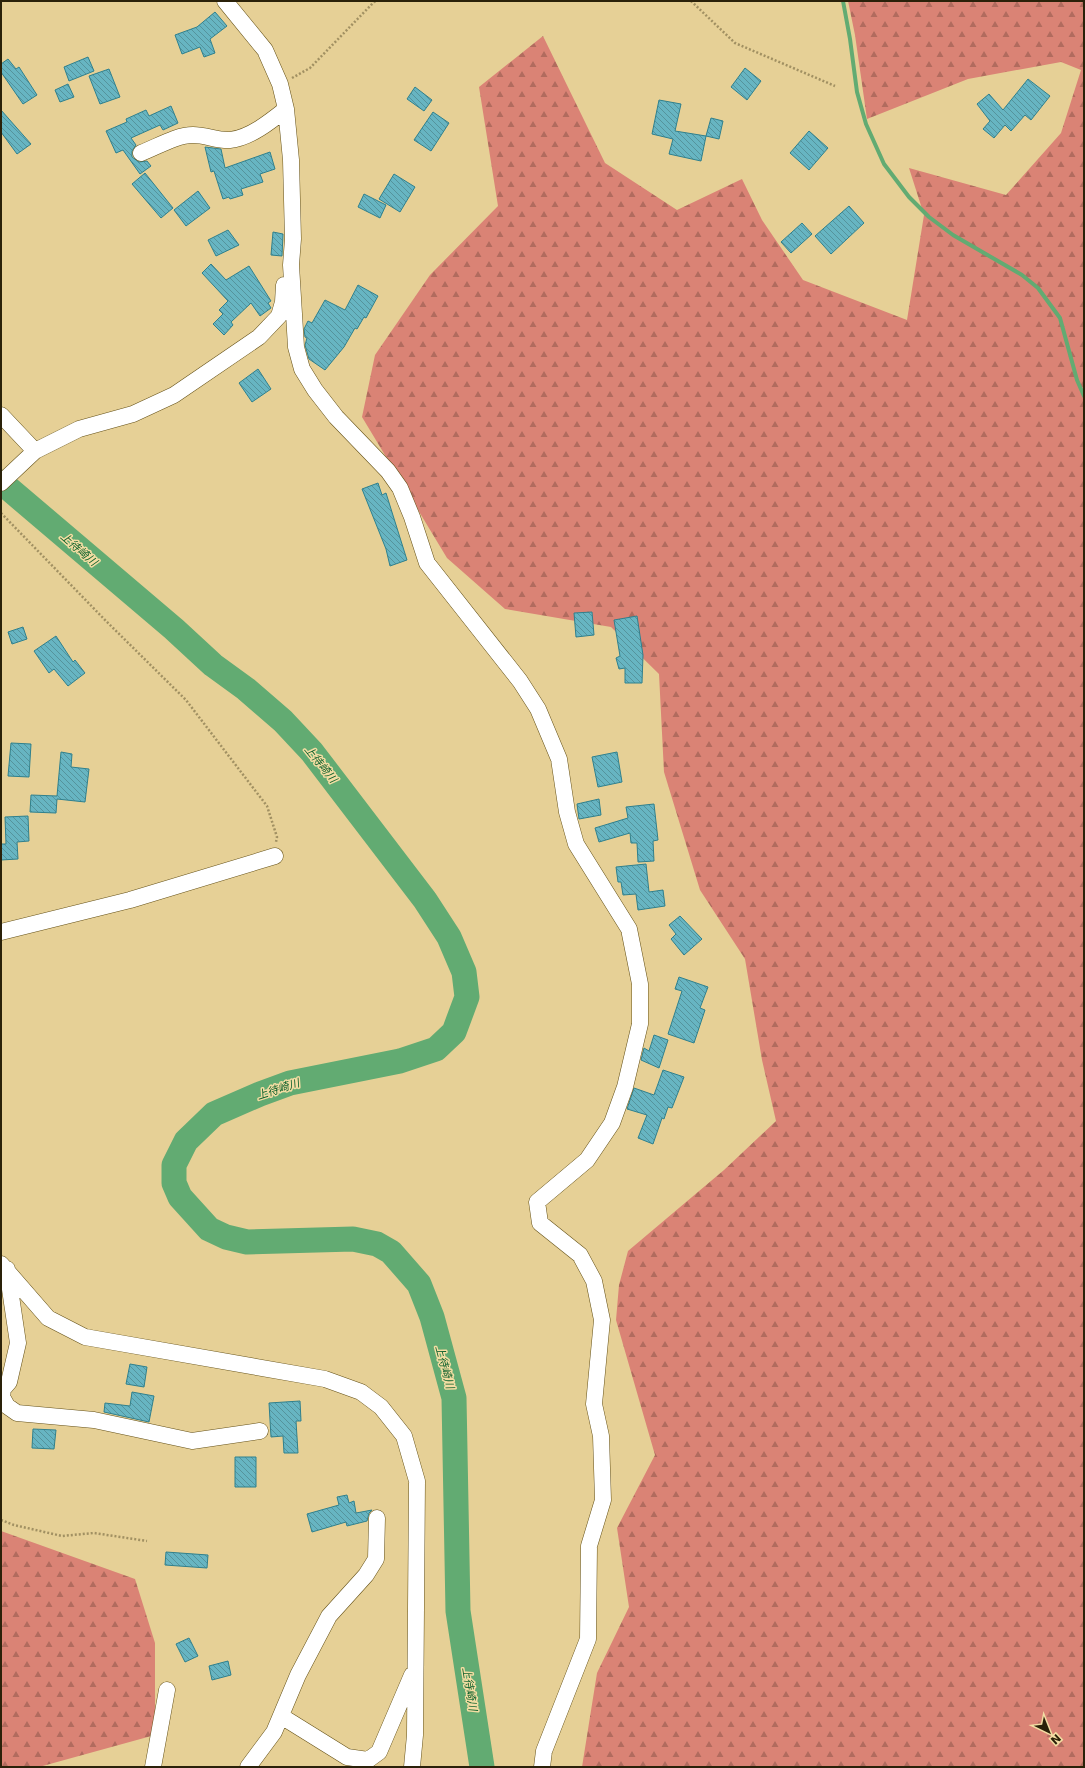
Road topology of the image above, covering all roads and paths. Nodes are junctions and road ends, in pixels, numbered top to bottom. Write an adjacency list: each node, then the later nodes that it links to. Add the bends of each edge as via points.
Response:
1 (225, 1): 4 (street, via 265,50)
2 (377, 1): 4 (path, via 310,68)
3 (691, 1): 5 (path, via 735,43)
4 (280, 84): 6 (street)
5 (835, 86)
6 (286, 109): 7 (street, via 256,131 231,140 183,136); 8 (street, via 291,160)
7 (141, 153)
8 (291, 265): 10 (street, via 284,280 284,302 279,316 259,337 174,395 133,414 79,429); 26 (street, via 296,347 302,369 336,417 400,488 427,563 520,682 538,709 559,760 567,812 576,844 629,929 640,984 640,1024 625,1087 612,1123 587,1160 537,1202 540,1223 580,1255 594,1281 602,1320 594,1404 601,1436 603,1500 589,1546 588,1639 544,1751)
9 (1, 415): 10 (street)
10 (35, 451): 11 (street)
11 (1, 483)
12 (1, 513): 13 (path, via 186,700 267,806 277,837)
13 (275, 856): 14 (street, via 130,900)
14 (1, 932)
15 (4, 1266): 16 (street, via 18,1343 9,1382 3,1389 2,1397 7,1406 17,1413 94,1420 192,1441); 20 (street, via 48,1318 85,1337 325,1379 361,1392 382,1407 404,1436 417,1481)
16 (260, 1431)
17 (377, 1518): 22 (street, via 376,1559 366,1575 329,1616 298,1675)
18 (1, 1520): 19 (path, via 62,1536 94,1533)
19 (147, 1541)
20 (415, 1669): 22 (street, via 379,1752 368,1760 347,1757); 25 (street, via 415,1735)
21 (167, 1690): 23 (street)
22 (281, 1716): 24 (street, via 274,1732)
23 (153, 1767)
24 (248, 1767)
25 (412, 1767)
26 (542, 1767)

